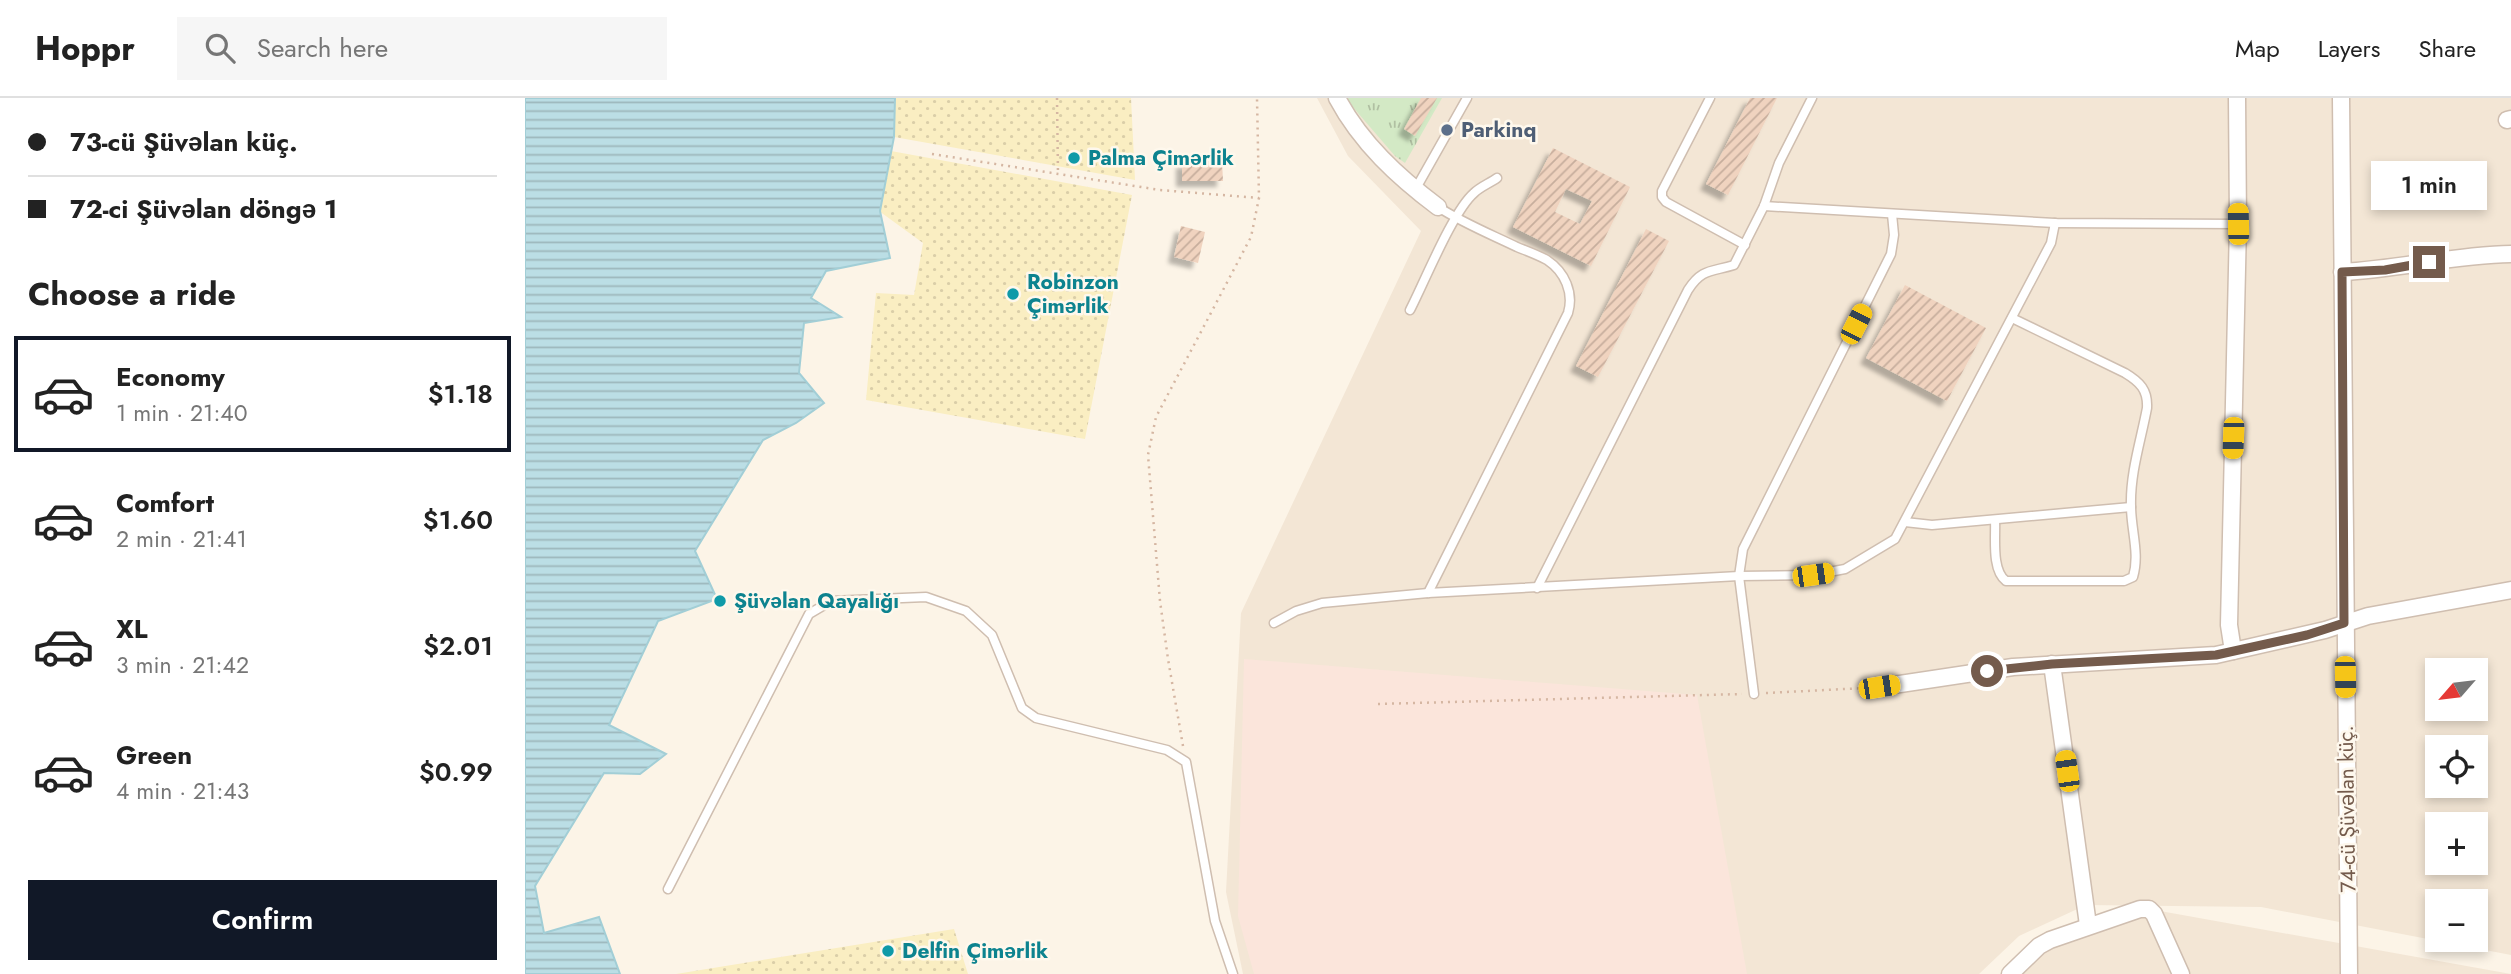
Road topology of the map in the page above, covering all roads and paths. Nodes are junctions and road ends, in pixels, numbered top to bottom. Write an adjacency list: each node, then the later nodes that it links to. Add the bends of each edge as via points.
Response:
1 (1056, 98): 10 (path)
2 (1257, 98): 13 (path)
3 (1337, 98): 12 (street, via 1361,136)
4 (1467, 98): 12 (lane)
5 (1710, 98): 20 (lane, via 1662,197)
6 (1812, 98): 14 (lane, via 1779,163)
7 (2237, 98): 19 (street)
8 (2341, 98): 22 (street, 74-cü Şüvəlan küç.)
9 (932, 154): 10 (path)
10 (1058, 175): 13 (path)
11 (1497, 178): 17 (lane, via 1474,192)
12 (1415, 190): 15 (street)
13 (1259, 198): 39 (path, via 1251,237 1156,417 1148,455 1160,601)
14 (1764, 206): 16 (lane); 20 (lane)
15 (1438, 207): 17 (lane)
16 (1892, 214): 18 (lane); 28 (lane, via 1891,254 1748,537)
17 (1456, 219): 23 (lane); 31 (lane, via 1548,261 1561,273 1571,301)
18 (2056, 223): 19 (lane); 24 (lane, via 2051,243)
19 (2238, 224): 34 (street, via 2228,625)
20 (1745, 245): 29 (lane, via 1734,265 1701,274 1688,290)
21 (2511, 254): 22 (street)
22 (2342, 272): 32 (street, 74-cü Şüvəlan küç.)
23 (1410, 310)
24 (2012, 318): 25 (lane, via 2125,373 2144,389 2147,408); 27 (lane)
25 (2131, 507): 26 (lane); 26 (lane, via 2136,566 2133,577 2123,581 2006,581 1997,568)
26 (1995, 520): 27 (lane, via 1932,525)
27 (1905, 522): 28 (lane, via 1895,538 1845,569 1813,575)
28 (1739, 576): 29 (lane); 37 (lane)
29 (1537, 588): 31 (lane)
30 (2511, 590): 32 (street)
31 (1427, 593): 33 (lane, via 1322,603)
32 (2344, 623): 34 (street); 45 (street, 74-cü Şüvəlan küç.)
33 (1274, 624)
34 (2233, 651): 35 (street)
35 (2052, 664): 36 (street); 41 (street)
36 (1879, 687): 37 (path)
37 (1754, 694): 38 (path)
38 (1378, 704)
39 (1186, 762): 40 (lane, via 1167,750 1036,718 1022,708 992,635 966,611 926,597 831,601 809,614); 42 (lane, via 1215,921)
40 (668, 889)
41 (2088, 925): 43 (street, via 2039,946); 44 (street, via 2149,909)
42 (1233, 974)
43 (2010, 974)
44 (2181, 974)
45 (2349, 974)

